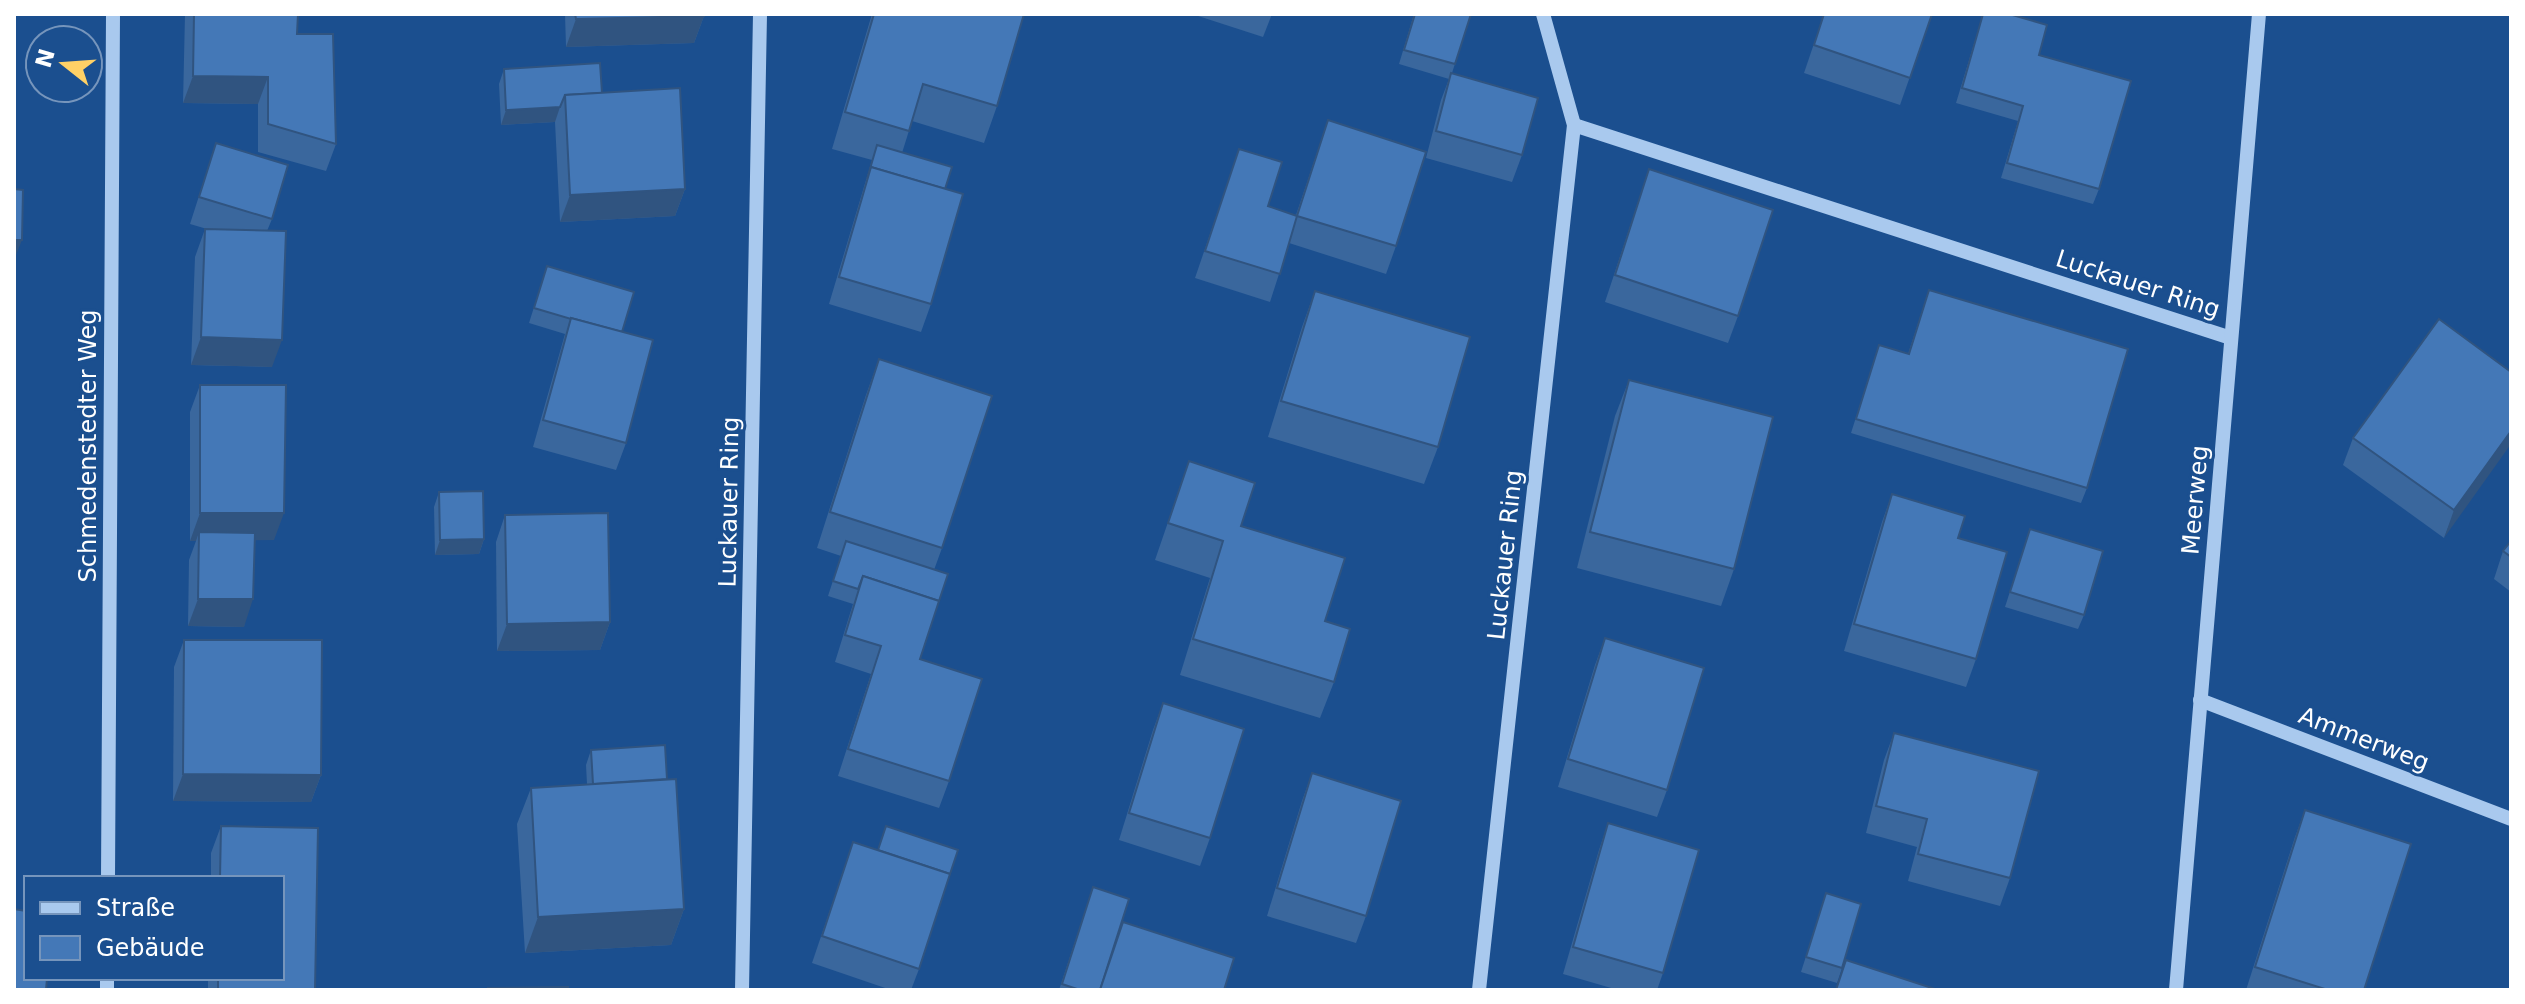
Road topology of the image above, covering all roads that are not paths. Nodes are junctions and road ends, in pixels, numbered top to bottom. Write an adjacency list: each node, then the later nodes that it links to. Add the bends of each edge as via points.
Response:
1 (113, 14): 9 (street, Schmedenstedter Weg)
2 (760, 14): 10 (street, Luckauer Ring)
3 (1543, 14): 5 (street, Luckauer Ring)
4 (2259, 14): 6 (street, Meerweg)
5 (1574, 125): 6 (street, Luckauer Ring); 11 (street, Luckauer Ring)
6 (2231, 338): 7 (street, Meerweg)
7 (2200, 700): 8 (street, Ammerweg); 12 (street, Meerweg)
8 (2511, 819)
9 (108, 876)
10 (742, 990)
11 (1479, 990)
12 (2176, 990)

